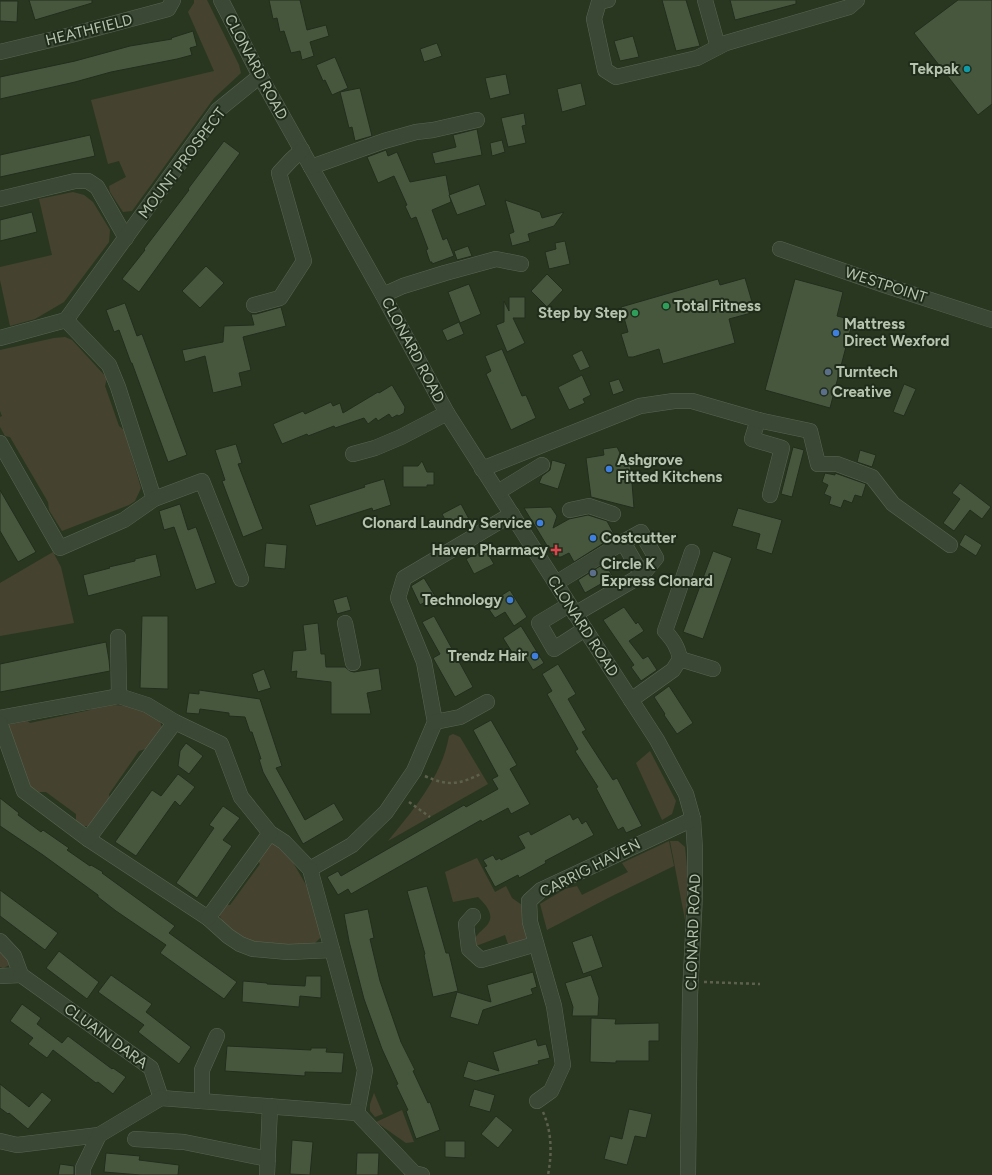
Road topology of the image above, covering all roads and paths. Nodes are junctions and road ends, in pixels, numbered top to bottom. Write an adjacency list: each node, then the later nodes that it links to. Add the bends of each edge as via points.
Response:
1 (173, 0): 7 (street, HEATHFIELD, via 168,9)
2 (221, 0): 8 (street, CLONARD ROAD)
3 (608, 0): 6 (street, via 599,2 594,18 605,70 616,77 698,58)
4 (705, 0): 6 (street)
5 (857, 0): 6 (street, via 849,7)
6 (718, 47)
7 (0, 52)
8 (260, 76): 10 (street, CLONARD ROAD); 13 (street, MOUNT PROSPECT, via 218,110)
9 (477, 120): 11 (street, via 384,141)
10 (302, 150): 11 (street, CLONARD ROAD); 17 (street, via 279,173 304,261 280,298)
11 (311, 167): 16 (street, CLONARD ROAD)
12 (0, 199): 13 (street, MOUNT PROSPECT, via 75,181 88,181 97,187)
13 (126, 238): 18 (street, MOUNT PROSPECT)
14 (780, 249): 19 (street, WESTPOINT)
15 (521, 264): 16 (street, via 496,259 403,286)
16 (383, 295): 21 (street, CLONARD ROAD)
17 (254, 305)
18 (66, 320): 20 (street); 29 (street, via 109,365)
19 (992, 320)
20 (0, 338)
21 (447, 413): 24 (street, via 401,437); 26 (street, CLONARD ROAD)
22 (758, 420): 26 (street, via 692,401 640,406); 28 (street, via 752,439 782,448); 34 (street, via 810,432 818,464 837,464 872,477 894,504)
23 (0, 443): 29 (street, via 60,548 124,520)
24 (353, 454)
25 (542, 465): 27 (street)
26 (482, 469): 27 (street, CLONARD ROAD)
27 (498, 492): 31 (street, CLONARD ROAD)
28 (770, 495)
29 (154, 499): 37 (street, via 202,481)
30 (570, 510): 32 (street, via 589,506)
31 (512, 514): 38 (street, CLONARD ROAD); 51 (street, via 404,578 398,598 424,662)
32 (613, 514)
33 (623, 542): 36 (street); 36 (street, via 641,532 656,558); 38 (street)
34 (950, 545)
35 (692, 552): 43 (street, via 659,632 674,641)
36 (642, 575): 39 (street)
37 (241, 579)
38 (556, 583): 39 (street, CLONARD ROAD)
39 (572, 609): 41 (street, CLONARD ROAD); 41 (street, via 539,623 554,649)
40 (345, 623): 44 (street)
41 (585, 629): 47 (street, CLONARD ROAD)
42 (118, 637): 46 (street)
43 (680, 659): 45 (street); 47 (street, via 673,670)
44 (352, 662)
45 (713, 669)
46 (119, 696): 49 (street); 50 (street, via 148,705)
47 (631, 700): 57 (street, CLONARD ROAD, via 657,740 686,794)
48 (487, 702): 51 (street, via 460,717)
49 (0, 718)
50 (175, 722): 58 (street, via 221,744 241,797); 59 (street)
51 (435, 722): 53 (street)
52 (0, 723): 59 (street, via 24,791)
53 (414, 771): 54 (path, via 433,780 450,784); 55 (street)
54 (482, 774)
55 (398, 795): 56 (path); 60 (street, via 386,812 352,845)
56 (430, 817)
57 (693, 818): 64 (street, CARRIG HAVEN, via 541,890 529,901 530,922); 68 (street, CLONARD ROAD, via 695,894)
58 (270, 833): 60 (street, via 284,842); 62 (street)
59 (88, 839): 62 (street)
60 (310, 870): 65 (street)
61 (473, 916): 64 (street, via 466,924 469,949 481,960)
62 (208, 918): 65 (street, via 228,936 253,949 288,952)
63 (0, 941): 67 (street, via 14,956)
64 (536, 944): 73 (street, CARRIG HAVEN, via 554,1006 563,1065 551,1091)
65 (332, 950): 75 (street, via 365,1070)
66 (0, 976): 67 (street)
67 (21, 976): 71 (street, CLUAIN DARA, via 151,1068)
68 (691, 981): 69 (path); 84 (street, CLONARD ROAD)
69 (760, 984)
70 (217, 1036): 72 (street, via 202,1070)
71 (161, 1098): 72 (street); 76 (street)
72 (202, 1101): 74 (street)
73 (537, 1101): 83 (path, via 546,1119 551,1139)
74 (270, 1106): 75 (street); 79 (street)
75 (356, 1113): 80 (street)
76 (98, 1135): 78 (street, via 18,1145); 81 (street, via 83,1168)
77 (135, 1139): 79 (street, via 184,1142)
78 (0, 1141)
79 (268, 1159): 82 (street)
80 (416, 1174)
81 (83, 1175)
82 (267, 1175)
83 (548, 1175)
84 (688, 1175)

